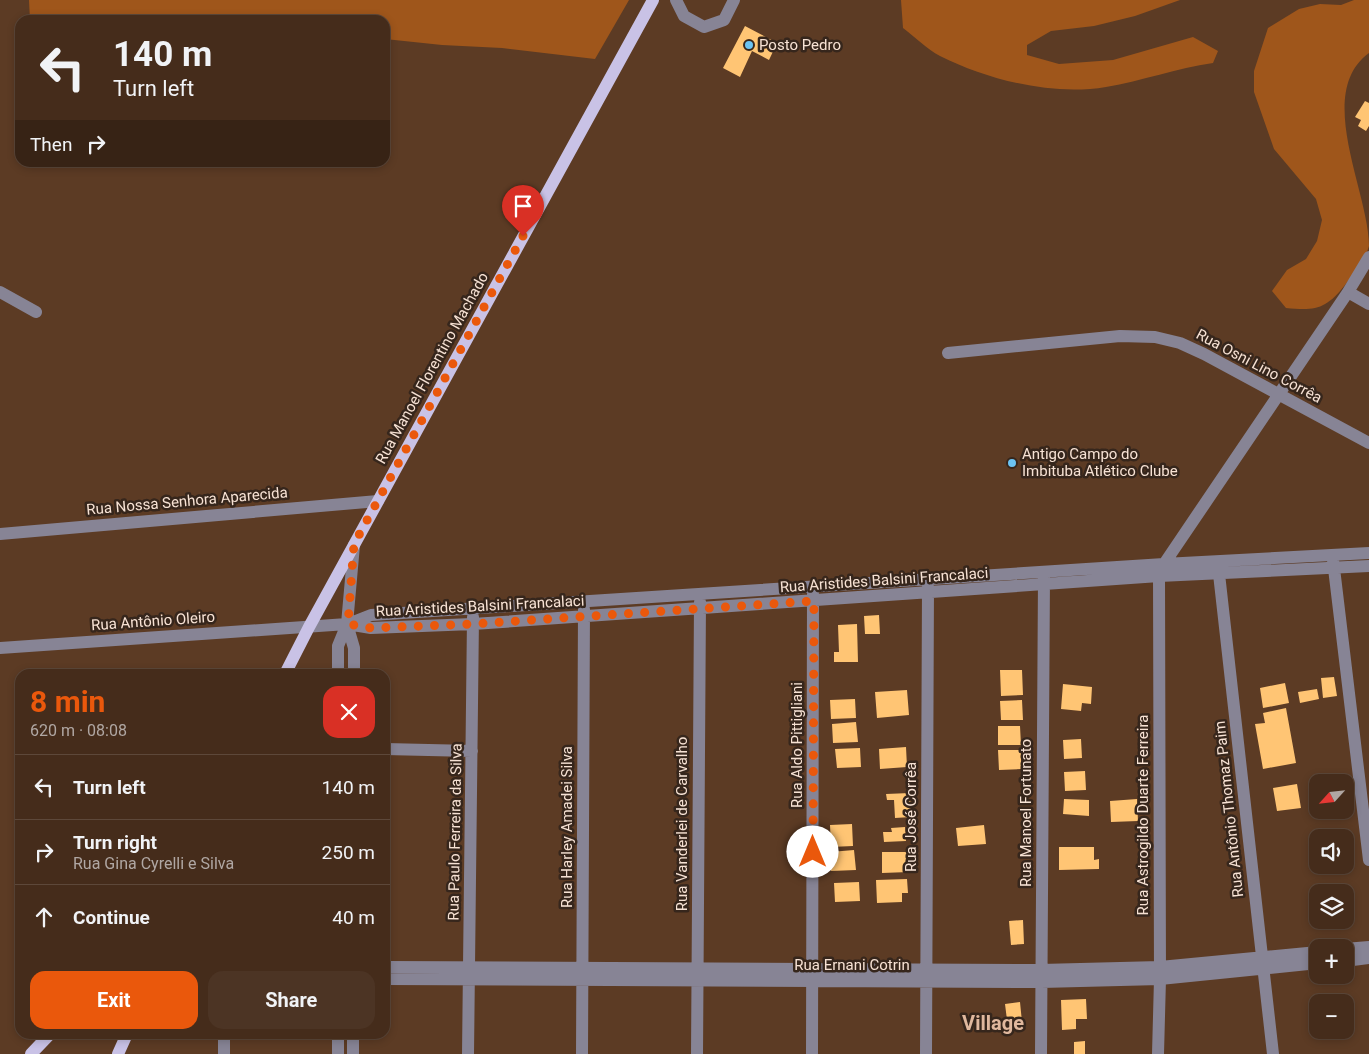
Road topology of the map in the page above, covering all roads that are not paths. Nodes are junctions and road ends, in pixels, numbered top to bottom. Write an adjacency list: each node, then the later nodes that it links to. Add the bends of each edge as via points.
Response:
1 (653, 0): 12 (main road, Rua Manoel Florentino Machado)
2 (676, 0): 3 (street, via 684,16 704,27 724,20)
3 (734, 0)
4 (1369, 257): 6 (street)
5 (0, 292): 8 (street)
6 (1348, 292): 7 (street); 10 (street)
7 (1369, 304)
8 (36, 312)
9 (948, 353): 10 (street, Rua Osni Lino Corrêa, via 1120,336 1155,337 1180,343 1204,354)
10 (1279, 394): 11 (street, Rua Osni Lino Corrêa); 17 (street)
11 (1369, 444)
12 (378, 501): 13 (street, Rua Nossa Senhora Aparecida); 14 (main road, Rua Manoel Florentino Machado)
13 (0, 534)
14 (354, 544): 33 (street); 35 (main road, Rua Manoel Florentino Machado)
15 (1369, 553): 16 (street, Rua Aristides Balsini Francalaci)
16 (1332, 554): 19 (street, Rua Aristides Balsini Francalaci); 20 (street)
17 (1164, 564): 19 (street, Rua Aristides Balsini Francalaci); 21 (street, Rua Aristides Balsini Francalaci); 22 (street)
18 (1369, 566): 20 (street, Rua Aristides Balsini Francalaci)
19 (1218, 567): 20 (street, Rua Aristides Balsini Francalaci); 22 (street, Rua Aristides Balsini Francalaci); 48 (street, Rua Antônio Thomaz Paim)
20 (1334, 568): 42 (street)
21 (1044, 572): 23 (street, Rua Aristides Balsini Francalaci); 24 (street, Rua Manoel Fortunato)
22 (1158, 576): 24 (street, Rua Aristides Balsini Francalaci); 52 (street, Rua Astrogildo Duarte Ferreira)
23 (928, 579): 25 (street, Rua Aristides Balsini Francalaci); 26 (street, Rua José Corrêa)
24 (1044, 585): 26 (street, Rua Aristides Balsini Francalaci); 57 (street, Rua Manoel Fortunato)
25 (813, 587): 27 (street, Rua Aristides Balsini Francalaci); 29 (street, Rua Aldo Pittigliani)
26 (928, 593): 29 (street, Rua Aristides Balsini Francalaci); 56 (street, Rua José Corrêa)
27 (700, 595): 28 (street, Rua Aristides Balsini Francalaci); 30 (street, Rua Vanderlei de Carvalho)
28 (584, 601): 31 (street, Rua Aristides Balsini Francalaci); 32 (street, Rua Harley Amadei Silva)
29 (814, 601): 30 (street, Rua Aristides Balsini Francalaci); 55 (street, Rua Aldo Pittigliani)
30 (700, 608): 32 (street, Rua Aristides Balsini Francalaci); 54 (street, Rua Vanderlei de Carvalho)
31 (473, 610): 33 (street, Rua Aristides Balsini Francalaci, via 371,615); 34 (street, Rua Paulo Ferreira da Silva)
32 (584, 617): 34 (street, Rua Aristides Balsini Francalaci); 53 (street, Rua Harley Amadei Silva)
33 (348, 624): 34 (street, Rua Aristides Balsini Francalaci, via 371,628); 35 (street, Rua Antônio Oleiro); 38 (street, via 338,646); 39 (street, via 354,648)
34 (473, 624): 41 (street, Rua Paulo Ferreira da Silva)
35 (309, 627): 36 (street, Rua Antônio Oleiro); 37 (main road, Rua Manoel Florentino Machado)
36 (0, 648)
37 (288, 669)
38 (338, 669)
39 (354, 669)
40 (390, 749): 41 (street)
41 (472, 751): 51 (street, Rua Paulo Ferreira da Silva)
42 (1369, 860)
43 (1369, 947): 44 (street)
44 (1354, 948)
45 (1309, 954): 48 (street, Rua Ernani Cotrin)
46 (1369, 958): 47 (street)
47 (1354, 960)
48 (1262, 963): 49 (street, Rua Ernani Cotrin); 52 (street, Rua Ernani Cotrin); 76 (street, Rua Antônio Thomaz Paim)
49 (1309, 964)
50 (390, 967): 51 (street, Rua Ernani Cotrin)
51 (469, 973): 53 (street, Rua Ernani Cotrin); 58 (street, Rua Ernani Cotrin); 69 (street, Rua Paulo Ferreira da Silva)
52 (1160, 973): 57 (street, Rua Ernani Cotrin); 75 (street, Rua Astrogildo Duarte Ferreira)
53 (583, 974): 54 (street, Rua Ernani Cotrin); 70 (street, Rua Harley Amadei Silva)
54 (698, 974): 55 (street, Rua Ernani Cotrin); 71 (street, Rua Vanderlei de Carvalho)
55 (812, 975): 56 (street, Rua Ernani Cotrin); 72 (street, Rua Aldo Pittigliani)
56 (926, 975): 57 (street, Rua Ernani Cotrin); 73 (street, Rua José Corrêa)
57 (1041, 976): 74 (street, Rua Manoel Fortunato)
58 (390, 979)
59 (45, 1039): 64 (main road)
60 (125, 1039): 65 (main road)
61 (224, 1039): 66 (street)
62 (338, 1039): 67 (street)
63 (353, 1039): 68 (street)
64 (31, 1054)
65 (118, 1054)
66 (224, 1054)
67 (338, 1054)
68 (353, 1054)
69 (468, 1054)
70 (582, 1054)
71 (697, 1054)
72 (812, 1054)
73 (926, 1054)
74 (1040, 1054)
75 (1158, 1054)
76 (1273, 1054)

